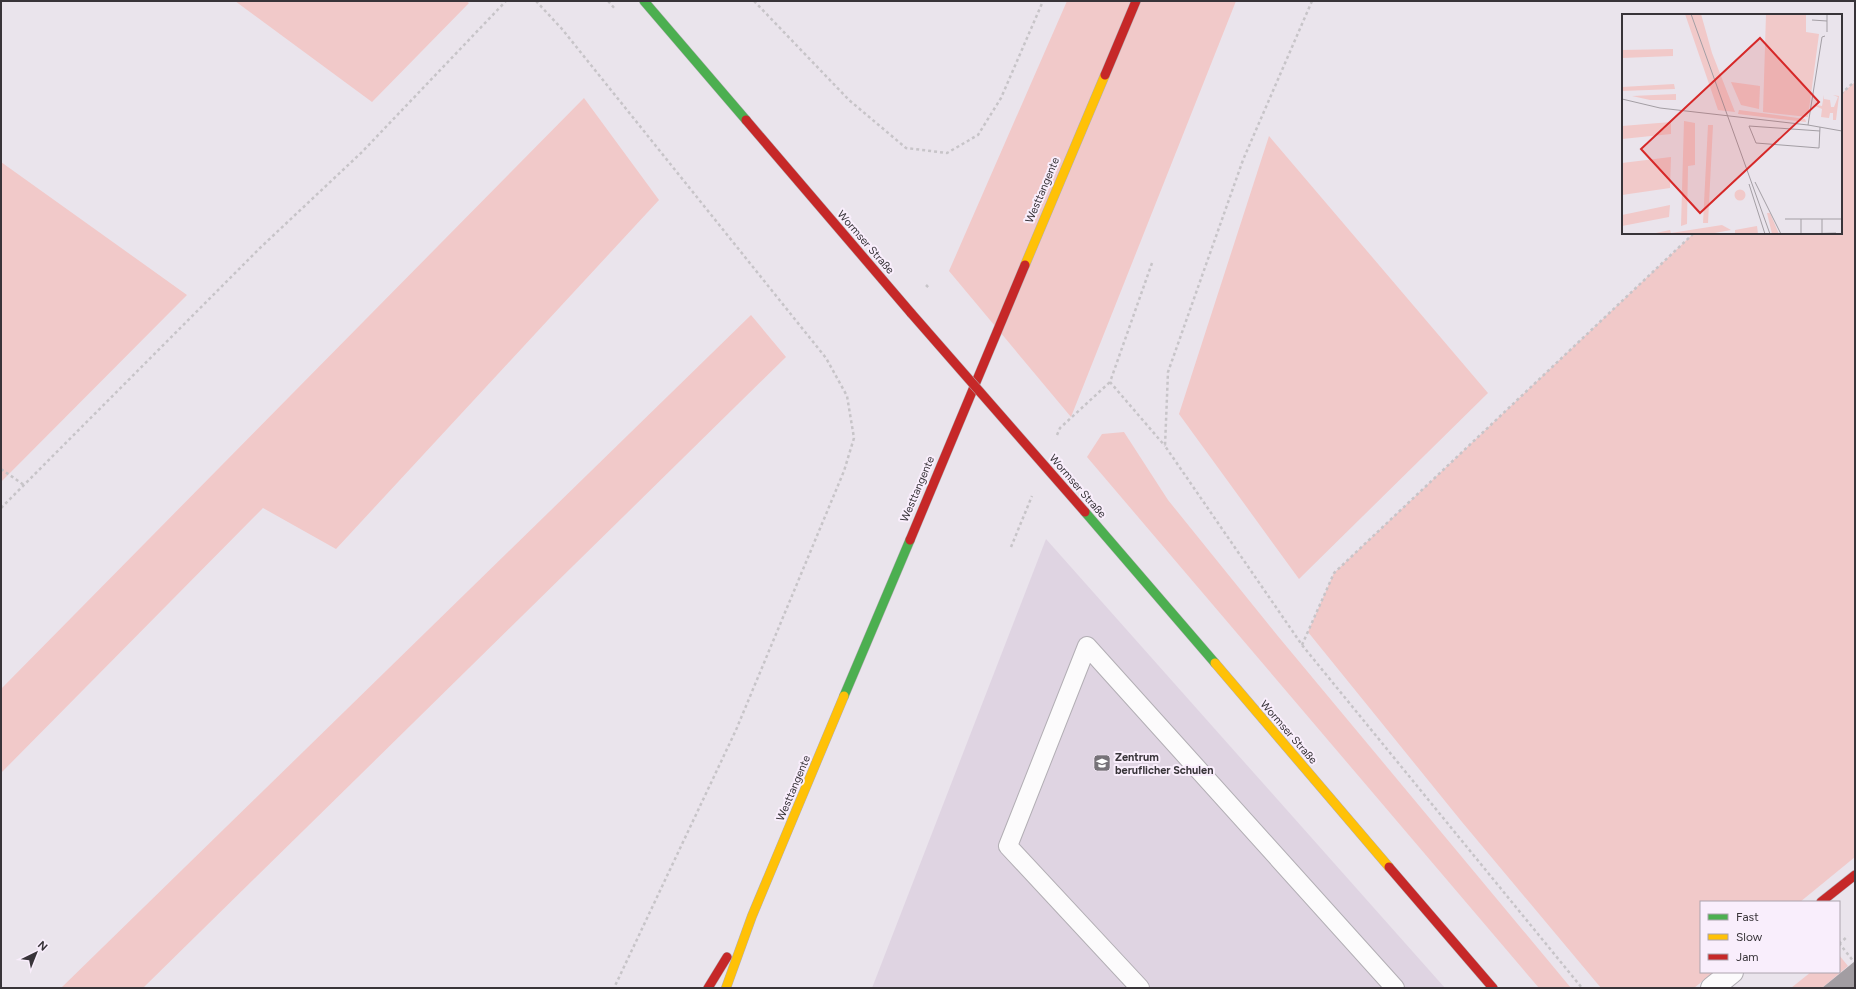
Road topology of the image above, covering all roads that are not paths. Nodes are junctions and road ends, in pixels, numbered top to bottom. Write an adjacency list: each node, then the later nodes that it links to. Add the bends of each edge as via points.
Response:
1 (644, 1): 11 (street, Wormser Straße, bridge)
2 (1136, 1): 5 (street, Westtangente)
3 (1855, 875): 4 (street)
4 (1822, 901)
5 (752, 916): 7 (street); 8 (street, Westtangente)
6 (1731, 973): 12 (street)
7 (708, 988)
8 (726, 988)
9 (1140, 988): 10 (lane, via 1008,846 1087,646)
10 (1395, 988)
11 (1493, 988)
12 (1712, 988)

